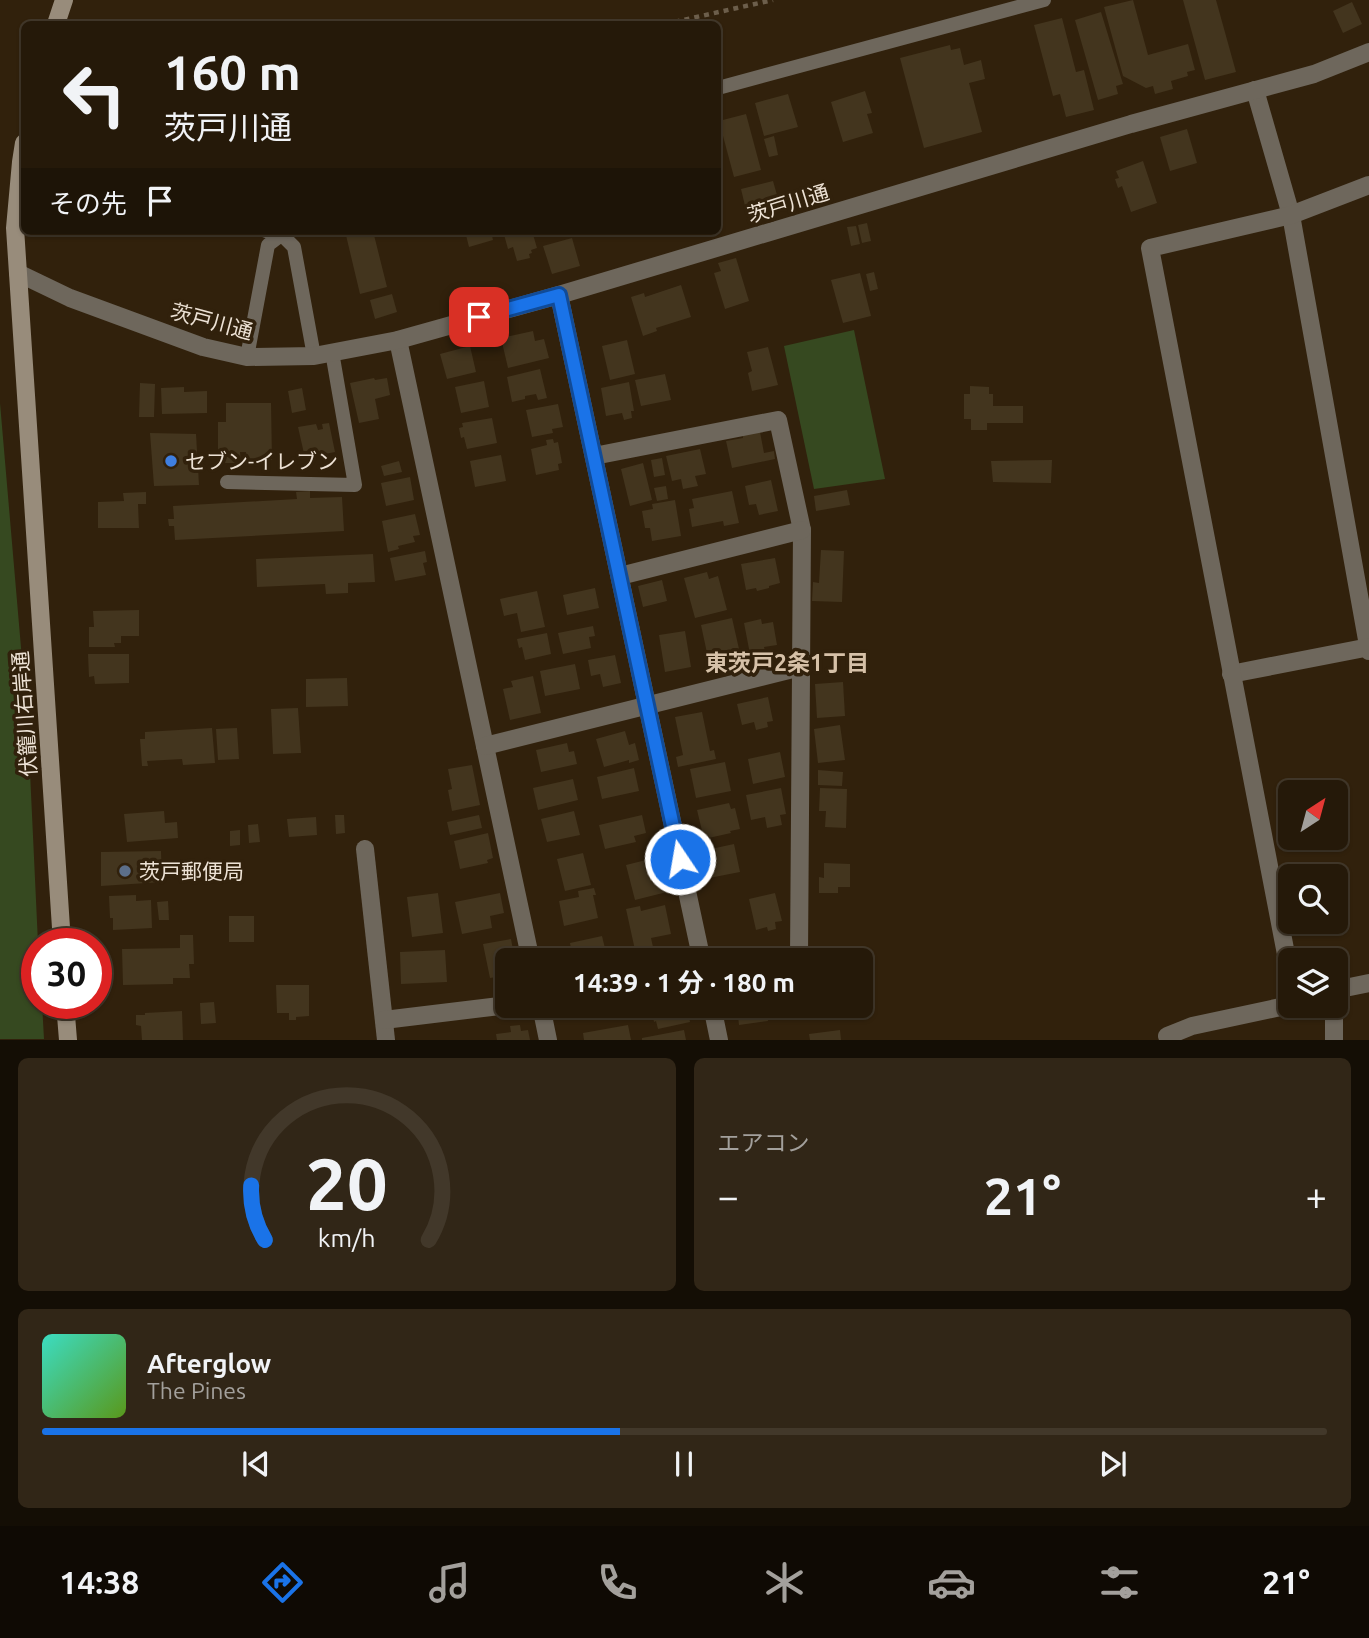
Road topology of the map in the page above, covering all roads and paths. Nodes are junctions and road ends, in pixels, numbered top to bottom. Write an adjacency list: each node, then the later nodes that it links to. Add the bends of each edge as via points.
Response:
1 (64, 0): 4 (main road)
2 (773, 0): 5 (path)
3 (1044, 0): 7 (lane)
4 (57, 21)
5 (678, 21)
6 (1369, 52): 8 (street, 茨戸川通, via 1314,75)
7 (721, 87)
8 (1255, 90): 11 (street); 16 (street, 茨戸川通)
9 (21, 162): 15 (main road, 伏籠川右岸通, via 15,228)
10 (1369, 185): 11 (street)
11 (1291, 215): 25 (street); 27 (street, via 1150,248)
12 (281, 235): 20 (lane, via 268,245)
13 (285, 235): 19 (lane, via 294,247)
14 (0, 264): 15 (main road)
15 (18, 273): 20 (street, 茨戸川通, via 70,299 203,347); 31 (main road, 伏籠川右岸通)
16 (559, 295): 17 (street, 茨戸川通); 21 (street)
17 (398, 340): 18 (street, 茨戸川通); 29 (street)
18 (332, 352): 19 (street, 茨戸川通); 22 (lane, via 355,485)
19 (314, 356): 20 (street, 茨戸川通)
20 (247, 357)
21 (594, 456): 23 (street, via 778,420); 24 (street)
22 (227, 482)
23 (802, 530): 24 (street); 26 (street)
24 (620, 576): 28 (street)
25 (1369, 649): 27 (street)
26 (801, 667): 28 (street); 34 (street)
27 (1231, 674): 35 (street)
28 (648, 705): 29 (street); 33 (street)
29 (485, 746): 32 (street)
30 (365, 849): 44 (street)
31 (61, 928)
32 (528, 948)
33 (699, 948)
34 (799, 948)
35 (1285, 948)
36 (1369, 983): 37 (street)
37 (1348, 987)
38 (495, 1006): 44 (street)
39 (1278, 1008): 45 (street, via 1192,1026)
40 (543, 1018): 48 (street)
41 (714, 1018): 49 (street)
42 (1334, 1018): 50 (street)
43 (66, 1019): 46 (main road)
44 (384, 1020): 47 (street)
45 (1160, 1038)
46 (68, 1040)
47 (386, 1040)
48 (548, 1040)
49 (719, 1040)
50 (1334, 1040)

